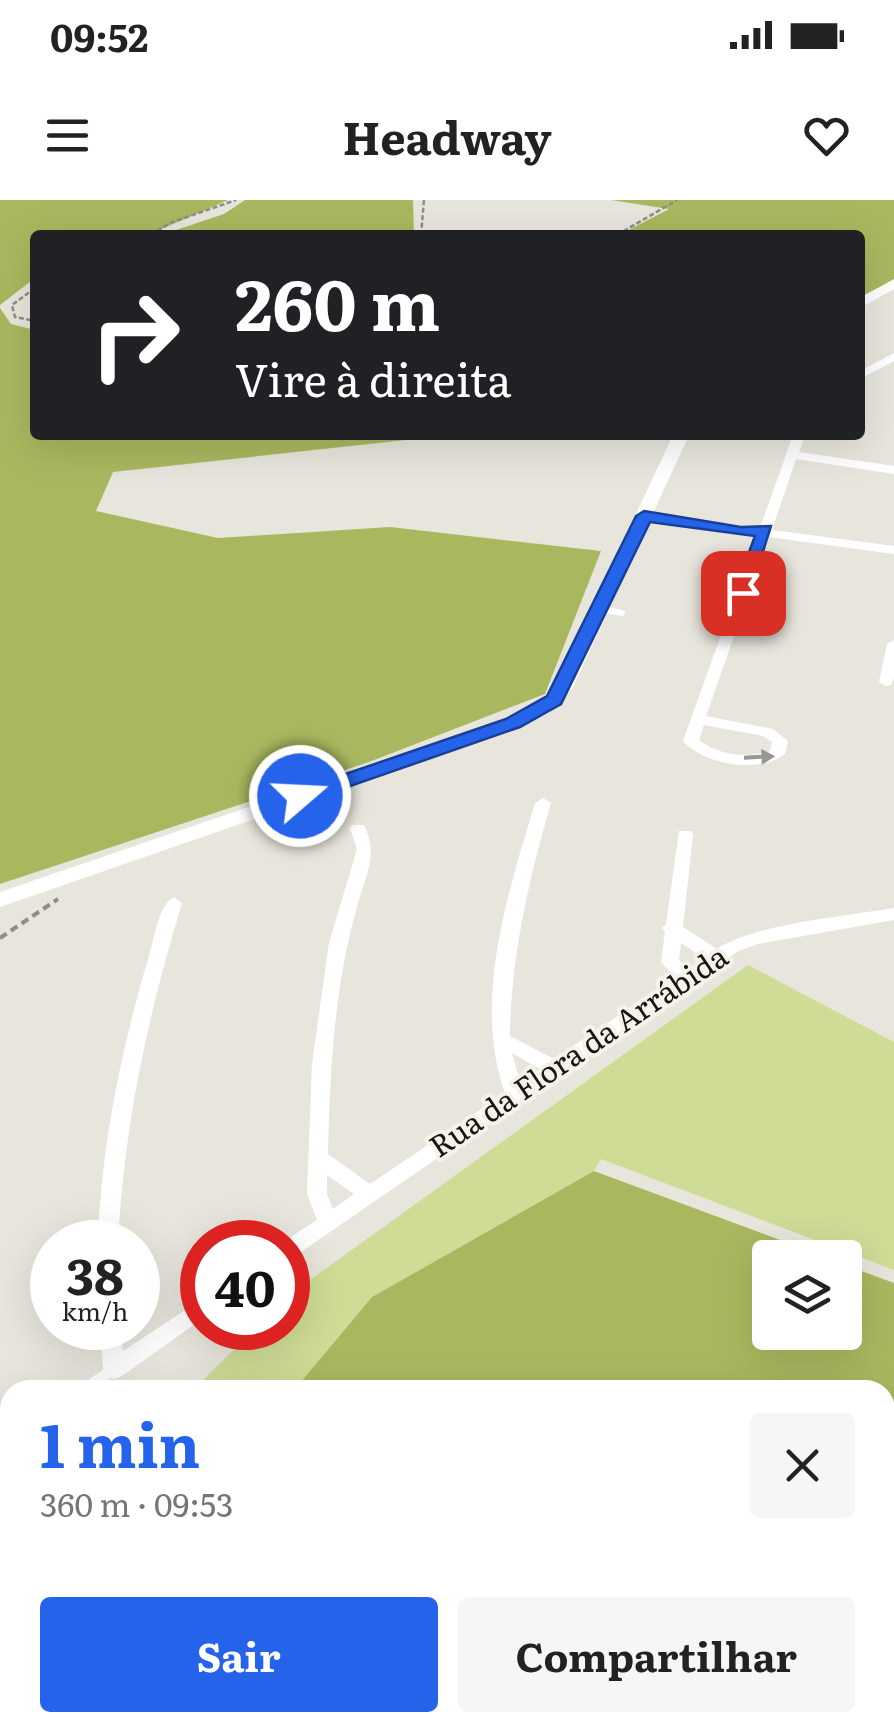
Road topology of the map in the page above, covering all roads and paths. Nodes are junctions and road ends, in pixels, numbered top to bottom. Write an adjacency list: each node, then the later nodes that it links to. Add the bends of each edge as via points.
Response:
1 (236, 200): 4 (path)
2 (424, 200): 5 (path)
3 (677, 200): 6 (path)
4 (163, 230)
5 (421, 230)
6 (625, 230)
7 (894, 283): 9 (street)
8 (30, 292): 10 (path, via 12,305 15,316)
9 (865, 301)
10 (30, 320)
11 (894, 356): 12 (street)
12 (865, 373)
13 (679, 440): 17 (street)
14 (797, 440): 15 (street)
15 (792, 455): 16 (street); 18 (street)
16 (894, 470)
17 (647, 511): 18 (street, via 741,532); 27 (street, via 611,611 564,688 528,717)
18 (766, 530): 19 (street); 22 (street)
19 (894, 550)
20 (894, 644): 21 (street)
21 (886, 682)
22 (698, 719): 22 (street, one-way to 22, via 691,742 696,749 758,761 778,754 780,742 770,732)
23 (544, 803): 34 (street, via 514,913)
24 (358, 829): 37 (street, via 365,849 327,1009)
25 (685, 835): 30 (street)
26 (62, 896): 31 (path)
27 (0, 900)
28 (174, 903): 39 (street, via 128,1056)
29 (894, 914): 32 (street, Rua da Flora da Arrábida, via 756,938)
30 (670, 928): 32 (street); 33 (street, via 670,962)
31 (0, 938)
32 (716, 958): 33 (street, Rua da Flora da Arrábida)
33 (687, 978): 35 (street, Rua da Flora da Arrábida)
34 (504, 1040): 35 (street); 36 (street, via 503,1073)
35 (555, 1068): 36 (street, Rua da Flora da Arrábida)
36 (515, 1095): 38 (street, Rua da Flora da Arrábida)
37 (320, 1160): 38 (street); 40 (street, via 316,1194)
38 (369, 1194): 40 (street, Rua da Flora da Arrábida)
39 (109, 1220)
40 (328, 1222): 41 (street, Rua da Flora da Arrábida)
41 (310, 1235)
42 (180, 1323): 44 (street)
43 (112, 1350): 44 (street)
44 (114, 1369): 45 (lane)
45 (98, 1380)

